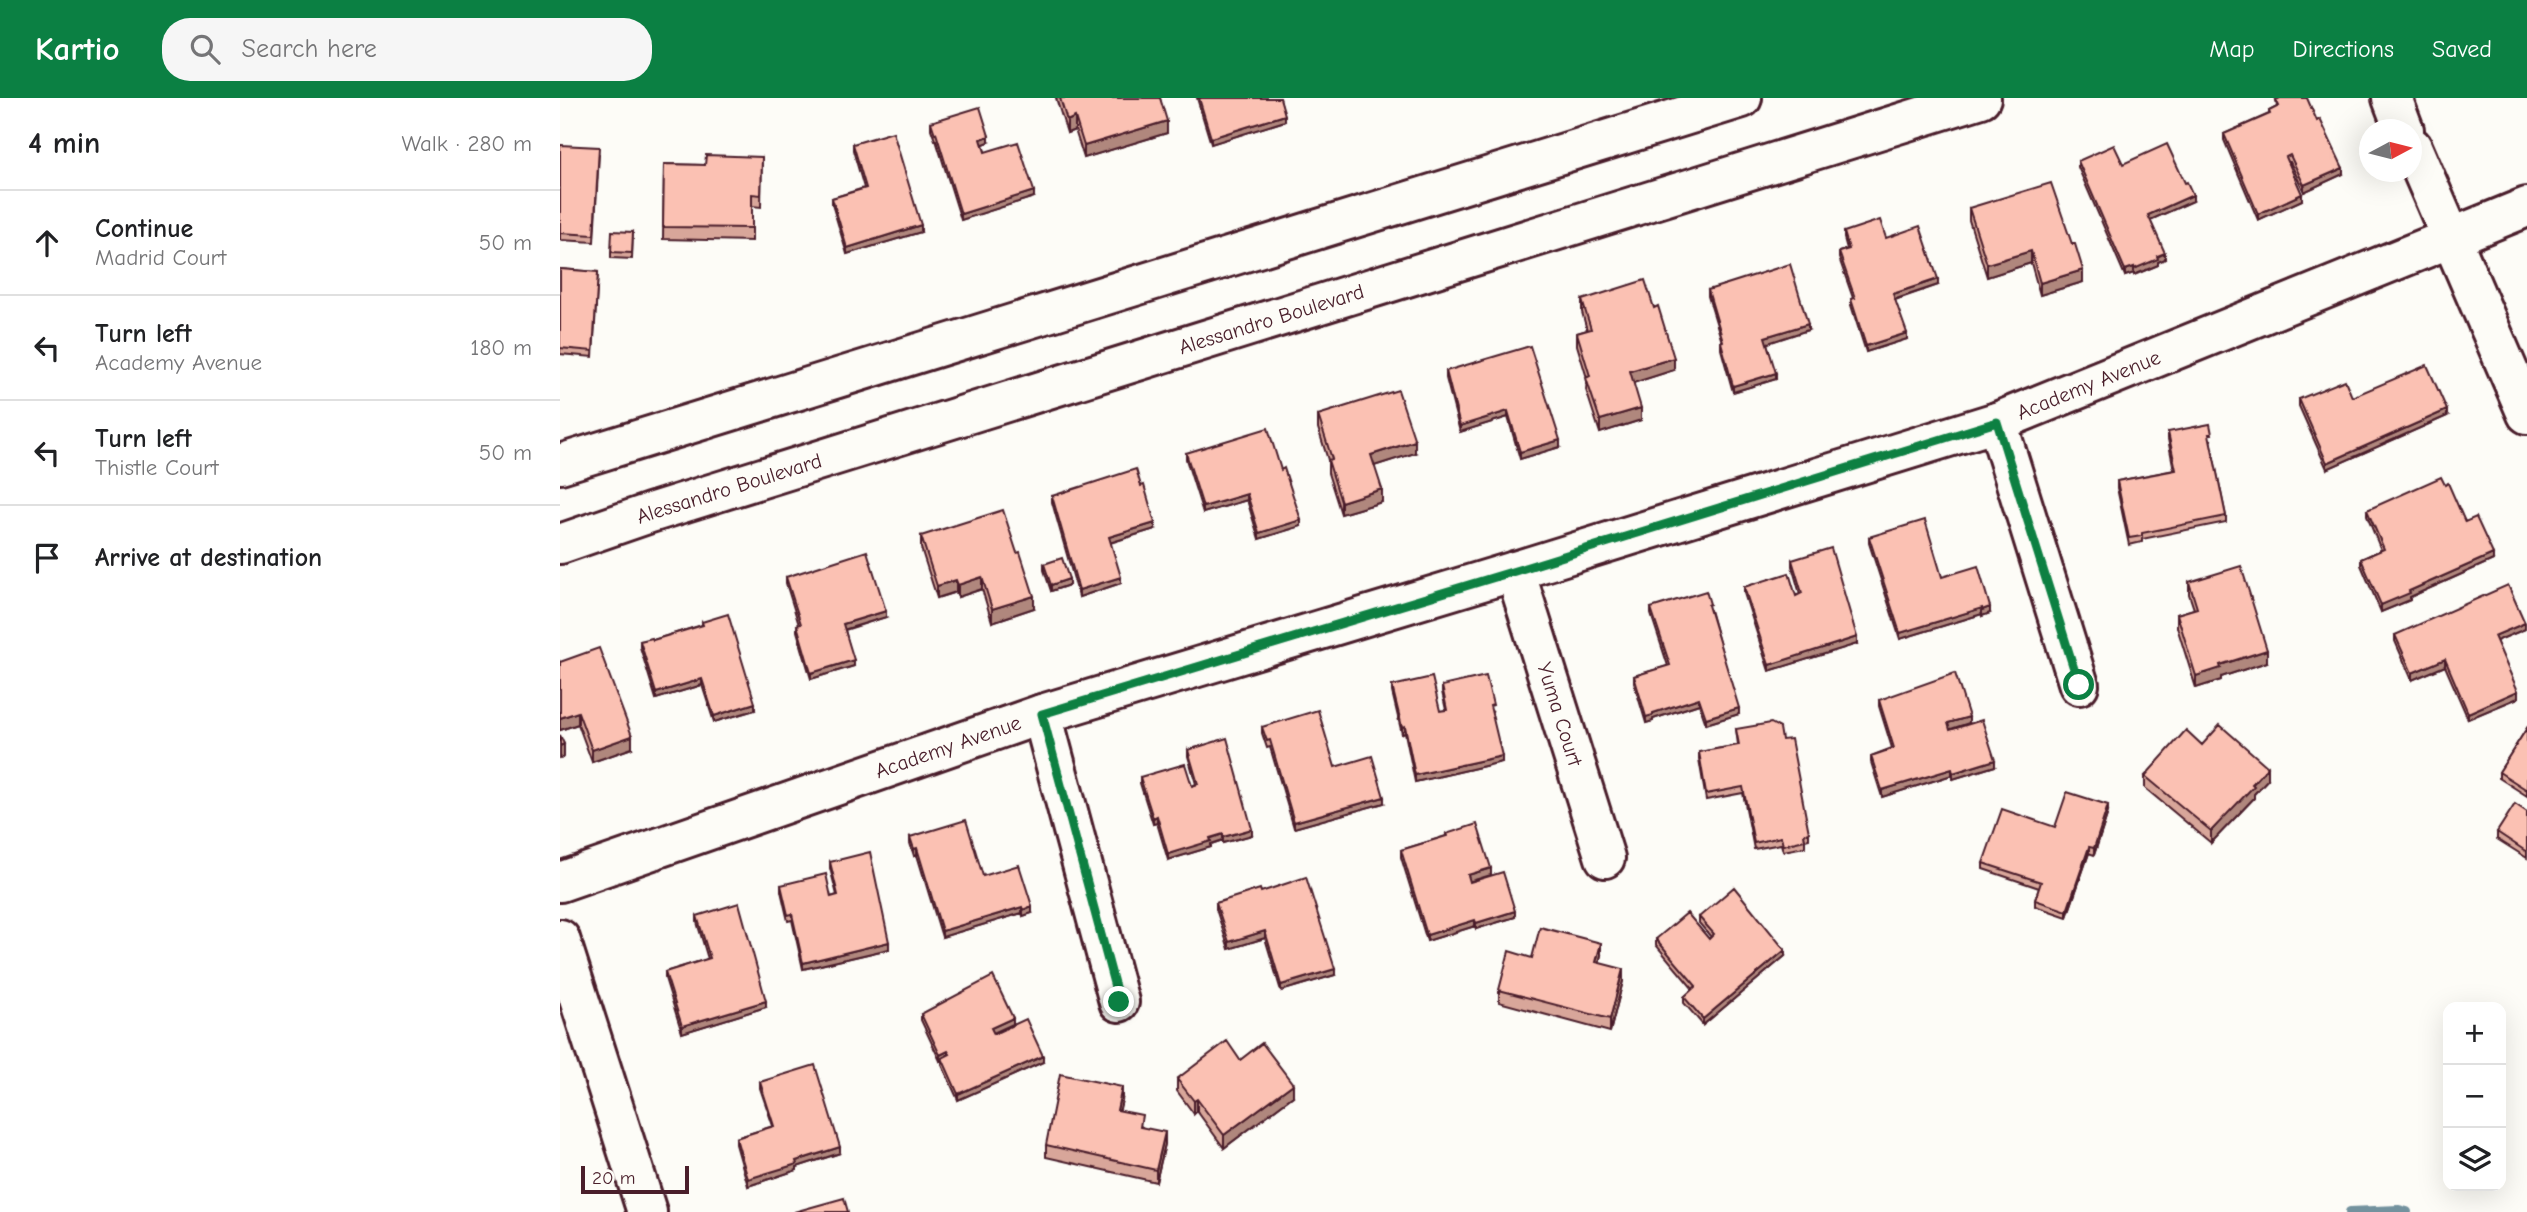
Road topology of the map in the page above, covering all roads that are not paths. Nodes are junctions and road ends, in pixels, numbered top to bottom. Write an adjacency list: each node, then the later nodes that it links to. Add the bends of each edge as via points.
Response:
1 (1742, 98): 10 (street)
2 (1981, 98): 11 (street, Alessandro Boulevard)
3 (2392, 98): 4 (street)
4 (2400, 119)
5 (2422, 171): 7 (street)
6 (2527, 207): 7 (street, Academy Avenue)
7 (2450, 240): 8 (street); 9 (street, Academy Avenue)
8 (2527, 414)
9 (1997, 422): 12 (street, Academy Avenue); 13 (street)
10 (560, 464)
11 (560, 544)
12 (1515, 571): 14 (street, Academy Avenue); 15 (street, Yuma Court)
13 (2079, 685)
14 (1042, 714): 16 (street, Academy Avenue); 18 (street)
15 (1605, 858)
16 (560, 881)
17 (560, 939): 19 (street)
18 (1119, 1002)
19 (647, 1212)

